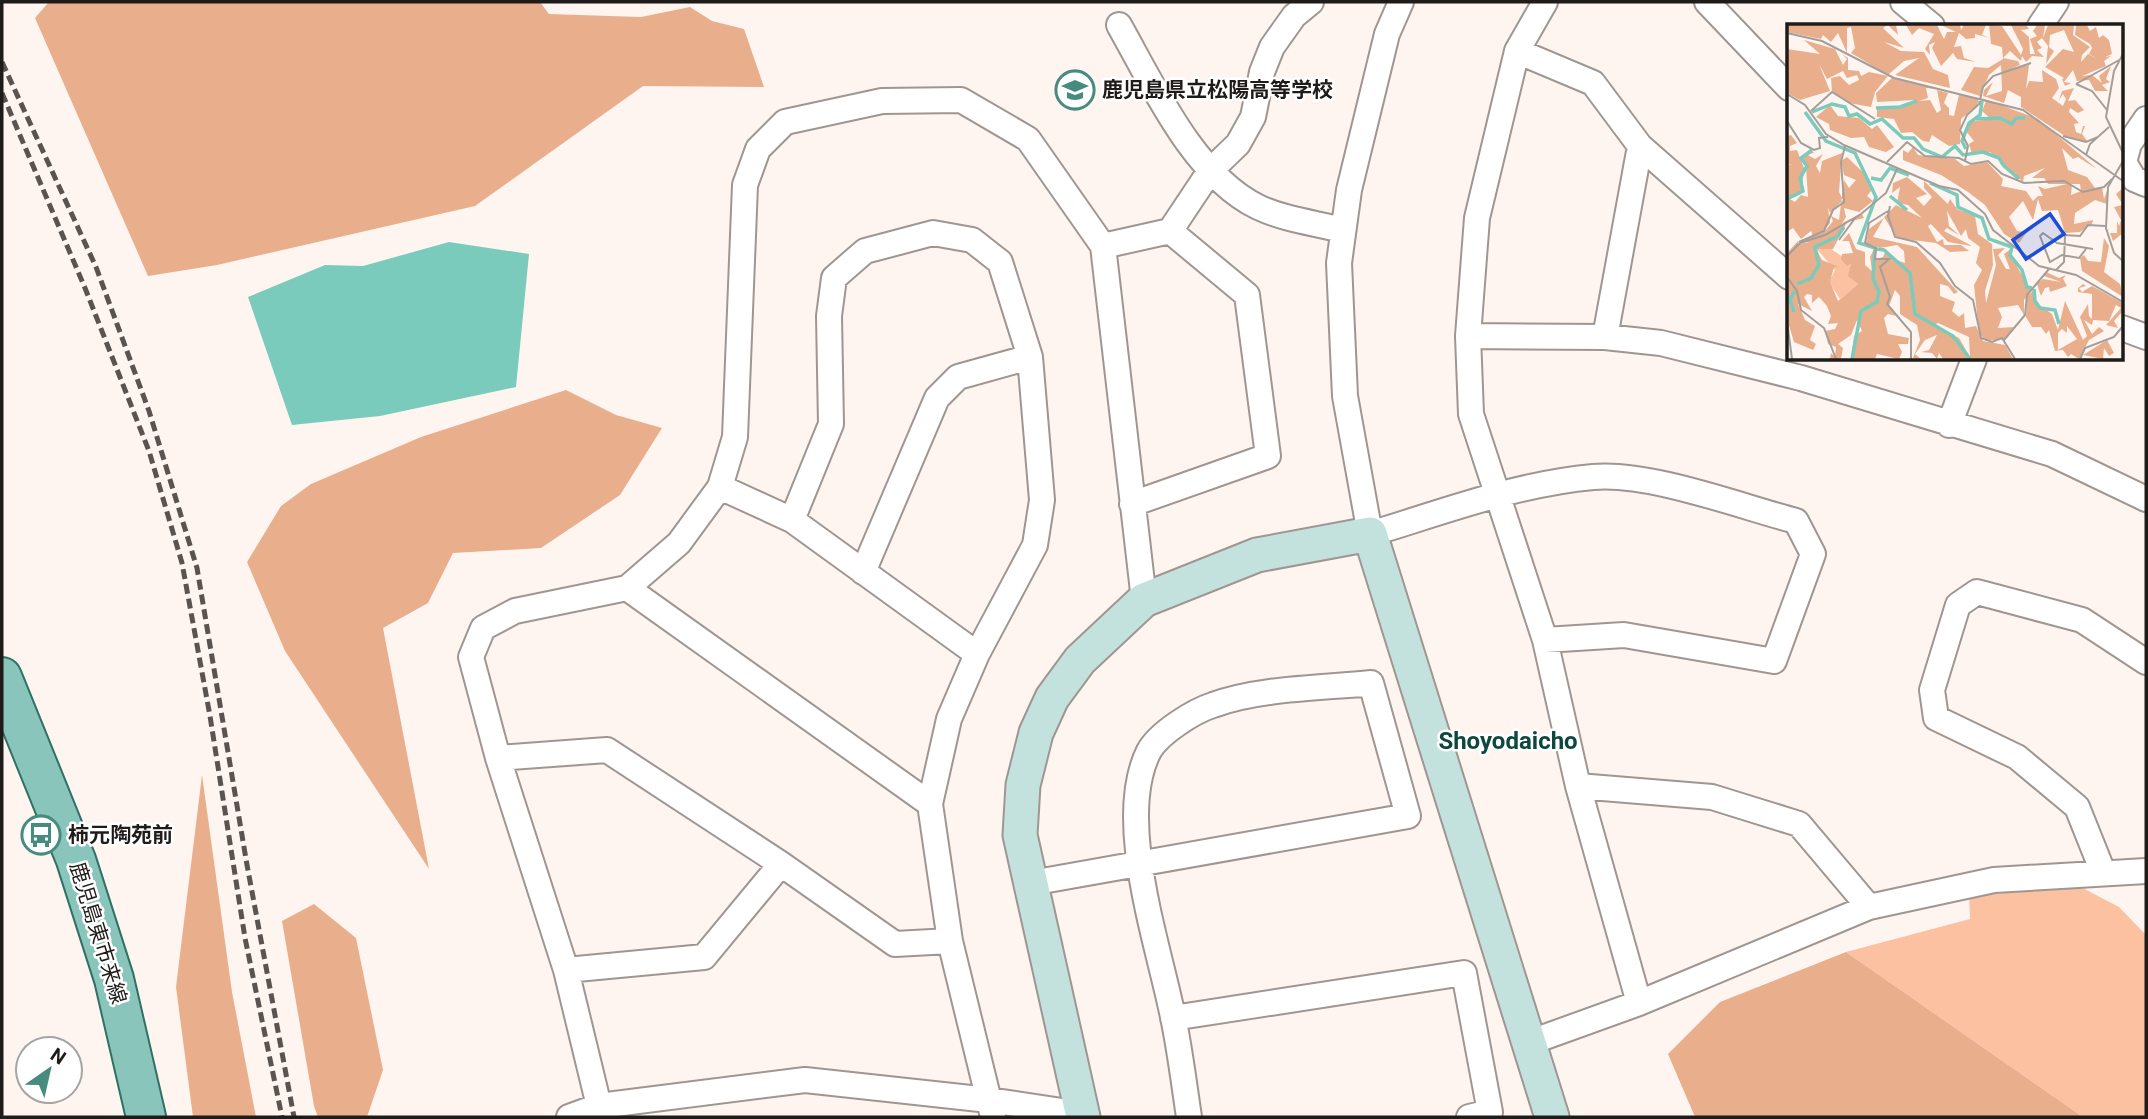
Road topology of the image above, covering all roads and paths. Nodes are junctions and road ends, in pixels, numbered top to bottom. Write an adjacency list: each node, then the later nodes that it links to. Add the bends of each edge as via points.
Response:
1 (1311, 2): 14 (street, via 1293,16 1272,47 1254,117 1238,145)
2 (1401, 2): 16 (street, via 1387,34)
3 (1545, 2): 10 (street)
4 (1707, 2): 11 (street)
5 (1903, 2): 7 (street)
6 (2056, 2): 8 (street)
7 (1930, 24)
8 (2041, 24)
9 (1119, 25): 14 (street, via 1177,127)
10 (1517, 51): 13 (street, via 1593,83); 21 (street, via 1477,218)
11 (1787, 86)
12 (2146, 119): 15 (street, via 2129,144 2124,162 2134,179)
13 (1640, 146): 19 (street); 22 (street)
14 (1210, 171): 16 (street, via 1258,207); 17 (street)
15 (2146, 184)
16 (1342, 230): 33 (street, via 1339,263 1345,396)
17 (1170, 231): 18 (street); 31 (street, via 1247,295 1268,456)
18 (1102, 246): 28 (street, via 1028,139 961,100 882,101 785,122 758,149 745,185 735,437); 31 (street)
19 (1787, 274)
20 (2124, 329): 23 (street)
21 (1468, 336): 22 (street); 29 (street, via 1471,414)
22 (1605, 337): 26 (street)
23 (2146, 337)
24 (1030, 357): 32 (street, via 1000,262 972,240 933,233 864,251 834,278 829,316 831,424); 34 (street, via 958,377 937,398); 38 (street, via 1042,500 1035,545)
25 (1974, 360): 27 (street)
26 (1804, 368): 27 (street)
27 (1949, 425): 30 (street, via 2052,454)
28 (720, 487): 32 (street); 35 (street, via 679,543)
29 (1497, 494): 33 (street); 37 (street); 37 (street, via 1594,477 1653,483 1796,521 1813,554 1774,661 1624,635)
30 (2146, 499)
31 (1132, 504): 36 (street)
32 (792, 520): 34 (street)
33 (1370, 534): 36 (street, via 1257,555); 54 (street)
34 (863, 572): 38 (street)
35 (627, 588): 41 (street, via 515,611 483,628 471,657); 43 (street)
36 (1144, 600): 48 (street, via 1080,660 1052,698 1036,733 1023,785 1020,835)
37 (1545, 640): 42 (street)
38 (977, 654): 43 (street, via 948,719)
39 (2146, 662): 47 (street, via 2082,620 1977,592 1958,604 1931,690 1936,718 2017,757 2077,807)
40 (2, 677): 58 (main road, 鹿児島東市来線, via 76,860 114,979)
41 (498, 758): 45 (street, via 607,750); 51 (street)
42 (1578, 786): 49 (street, via 1712,797 1799,824); 52 (street)
43 (930, 804): 50 (street)
44 (1139, 862): 44 (street, via 1137,823 1143,767 1150,749 1165,735 1211,705 1237,698 1371,683 1408,816); 48 (street); 53 (street)
45 (781, 864): 50 (street, via 895,944); 51 (street, via 704,957)
46 (2146, 871): 47 (street)
47 (2104, 872): 49 (street, via 1994,880)
48 (1031, 883): 57 (street)
49 (1869, 907): 52 (street)
50 (950, 941): 56 (street)
51 (566, 970): 55 (street)
52 (1639, 1003): 54 (street)
53 (1173, 1018): 60 (street); 61 (street, via 1464,973 1490,1112)
54 (1531, 1042): 62 (street)
55 (599, 1106): 56 (street, via 805,1080); 59 (street)
56 (991, 1109): 57 (street)
57 (1082, 1116)
58 (146, 1117)
59 (569, 1117)
60 (1189, 1117)
61 (1469, 1117)
62 (1552, 1117)

